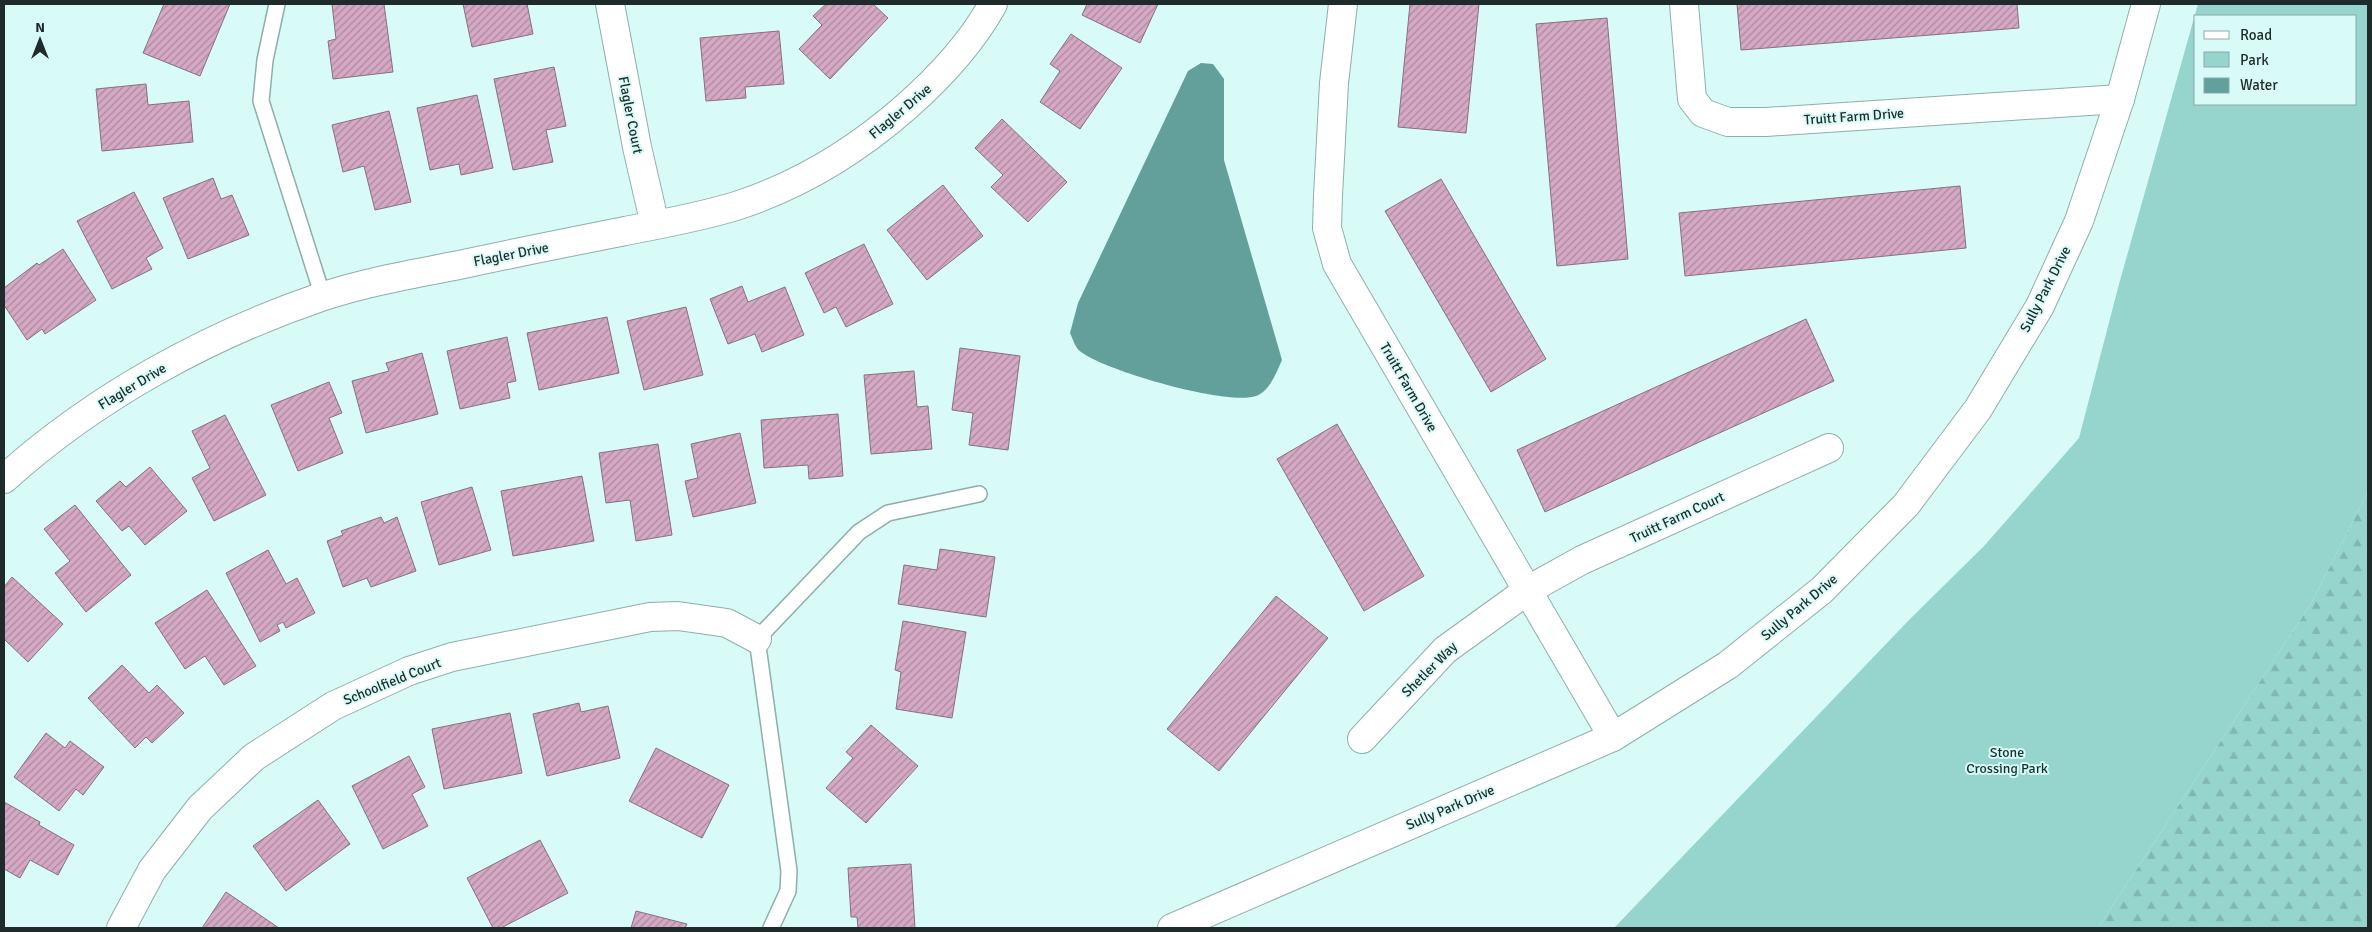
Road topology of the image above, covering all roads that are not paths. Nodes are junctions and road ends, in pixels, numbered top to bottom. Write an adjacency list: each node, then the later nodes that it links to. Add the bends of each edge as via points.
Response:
1 (277, 4): 9 (lane, via 265,60 261,101)
2 (610, 4): 8 (street, Flagler Court)
3 (993, 4): 8 (street, Flagler Drive, via 979,28 936,81 875,134 808,176 736,206)
4 (1343, 4): 13 (street, Truitt Farm Drive, via 1334,83 1327,228 1337,264)
5 (1684, 4): 7 (street, Truitt Farm Drive, via 1692,99 1703,113 1728,122)
6 (2146, 4): 7 (street, Sully Park Drive)
7 (2120, 99): 15 (street, Sully Park Drive, via 2079,221 2040,306 1978,409 1906,505 1822,590 1728,665)
8 (655, 225): 9 (street, Flagler Drive, via 401,276)
9 (323, 297): 11 (street, Flagler Drive, via 253,324 170,363 92,411)
10 (1829, 448): 13 (street, Truitt Farm Court, via 1582,560)
11 (4, 479)
12 (979, 494): 14 (lane, via 888,513 859,532)
13 (1528, 590): 15 (street, Truitt Farm Drive); 16 (street, Shetler Way, via 1445,650)
14 (756, 639): 17 (street, Schoolfield Court, via 727,622 678,616 650,617 452,657 409,671 333,706 254,757 200,808 152,870); 18 (lane, via 789,871 788,891)
15 (1613, 737): 19 (street, Sully Park Drive)
16 (1362, 739)
17 (121, 928)
18 (771, 928)
19 (1172, 928)

